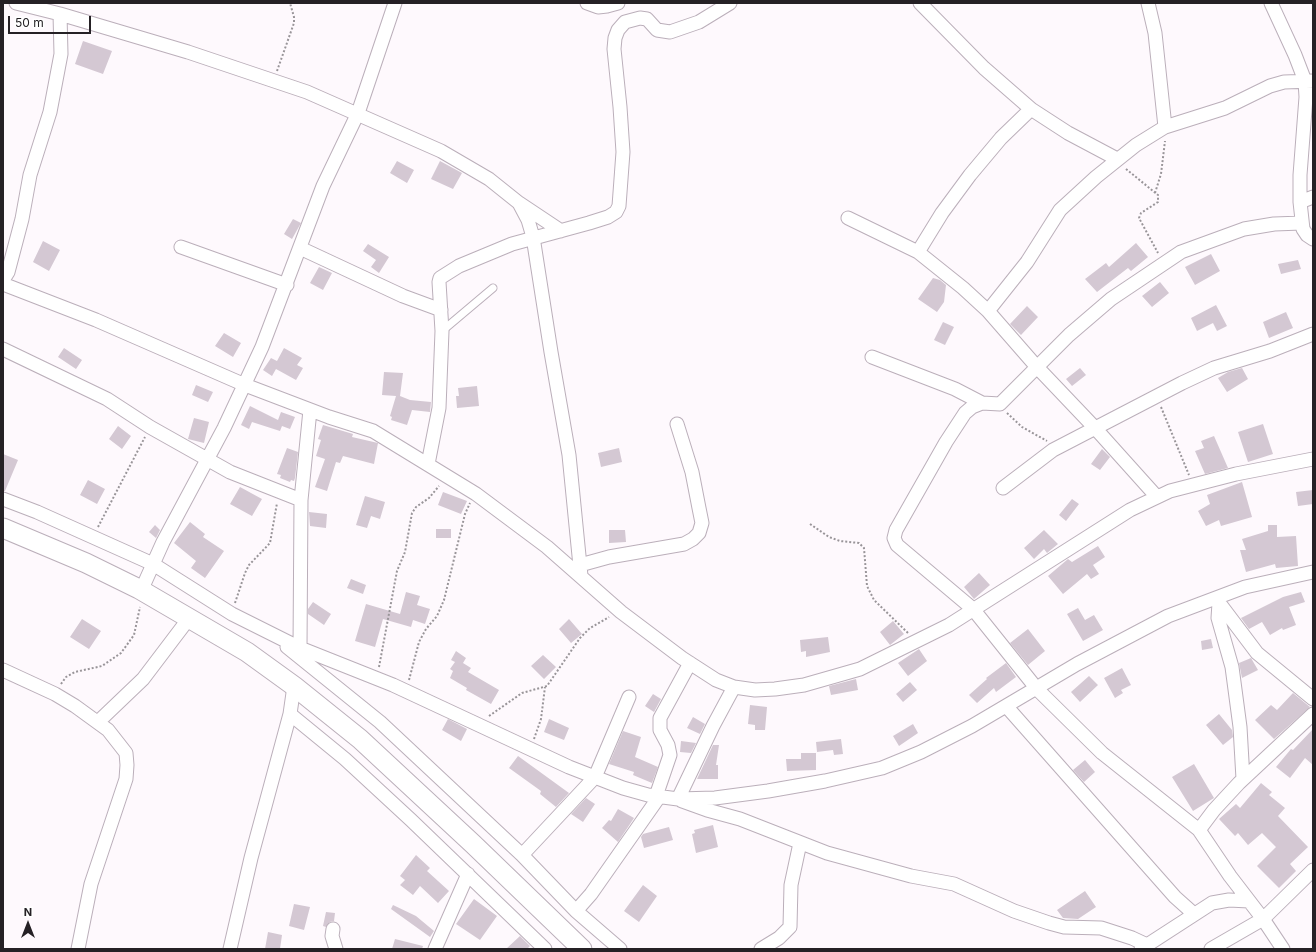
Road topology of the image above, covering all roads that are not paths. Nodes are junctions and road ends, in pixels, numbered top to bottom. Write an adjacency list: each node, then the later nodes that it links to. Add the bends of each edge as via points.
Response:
1 (16, 3): 9 (street)
2 (395, 3): 13 (street)
3 (587, 3): 4 (street, via 598,7)
4 (618, 3)
5 (730, 3): 21 (street, via 699,22 670,32 657,30 647,19 640,18 625,22 618,30 614,49 623,152 619,206 616,212 608,217)
6 (920, 3): 12 (street, via 984,68)
7 (1148, 3): 14 (street, via 1155,33)
8 (1272, 3): 11 (street)
9 (44, 6): 10 (street)
10 (60, 14): 13 (street, via 274,80); 27 (street, via 61,54 50,112 30,175 8,272)
11 (1309, 81): 14 (street, via 1284,82 1270,86 1225,108); 17 (street, via 1300,175)
12 (1031, 109): 15 (street, via 1068,133); 26 (street, via 1001,138 970,175)
13 (358, 113): 18 (street, via 441,151 489,179); 25 (street, via 323,186)
14 (1165, 127): 15 (street)
15 (1117, 159): 32 (street, via 1060,210 1027,262)
16 (1313, 197): 17 (street)
17 (1300, 202): 20 (street)
18 (519, 203): 21 (street); 22 (street)
19 (848, 218): 26 (street)
20 (1302, 222): 23 (street, via 1304,232); 37 (street, via 1244,229 1181,252 1101,306)
21 (561, 231): 22 (street)
22 (534, 237): 31 (street, via 494,251 445,274 439,282); 52 (street, via 552,359 570,455)
23 (1313, 239)
24 (180, 247): 29 (street)
25 (300, 248): 29 (street); 31 (street, via 403,296)
26 (918, 252): 32 (street)
27 (3, 280)
28 (3, 284): 38 (street, via 96,320)
29 (287, 285): 38 (street)
30 (494, 288): 33 (lane)
31 (441, 310): 33 (street)
32 (988, 311): 37 (street)
33 (442, 331): 45 (street, via 439,408)
34 (1313, 334): 42 (street, via 1270,351 1214,368)
35 (3, 349): 43 (street, via 107,399)
36 (872, 357): 39 (street, via 955,389)
37 (1036, 366): 39 (street, via 1000,404); 42 (street)
38 (245, 385): 40 (street); 43 (street)
39 (982, 403): 56 (street, via 972,407 960,420 896,530 894,538 897,545)
40 (310, 410): 45 (street, via 373,431); 49 (street)
41 (677, 424): 52 (street, via 695,487 702,523 699,533 684,544 609,557)
42 (1095, 428): 46 (street, via 1053,450); 47 (street)
43 (206, 459): 49 (street, via 230,472); 51 (street)
44 (1313, 459): 47 (street, via 1193,485 1170,491)
45 (428, 464): 52 (street, via 476,494)
46 (1003, 488)
47 (1157, 498): 56 (street, via 1108,523)
48 (3, 499): 51 (street, via 94,536)
49 (301, 500): 59 (street)
50 (3, 528): 54 (main road, via 86,563)
51 (153, 564): 54 (street); 58 (street, via 232,614)
52 (581, 570): 60 (street, via 621,612)
53 (1313, 572): 55 (street, via 1259,583)
54 (143, 592): 57 (main road)
55 (1218, 601): 64 (street, via 1189,607 1124,638); 66 (street, via 1257,653); 72 (street, via 1218,618 1232,667 1240,727)
56 (973, 609): 63 (street, via 918,642 860,669 804,685 755,690); 64 (street)
57 (190, 617): 62 (main road, via 247,652); 70 (street, via 143,679)
58 (269, 632): 59 (street); 77 (street, via 380,722)
59 (300, 648): 71 (street, via 406,691)
60 (690, 663): 63 (street, via 716,680); 73 (street, via 660,718 660,730 668,745 670,756)
61 (3, 670): 70 (street, via 55,694)
62 (294, 686): 68 (street); 91 (main road, via 360,740)
63 (734, 687): 74 (street)
64 (1037, 689): 67 (street); 75 (street, via 1102,752)
65 (629, 698): 71 (street)
66 (1313, 699)
67 (1006, 707): 74 (street, via 921,752 882,768 768,791 715,798); 82 (street, via 1175,897)
68 (290, 714): 79 (street, via 345,759); 87 (street, via 251,858)
69 (1313, 714): 72 (street)
70 (98, 722): 86 (street, via 119,742 126,753 127,765 121,794 91,884)
71 (595, 777): 73 (street, via 623,788); 77 (street)
72 (1243, 779): 75 (street)
73 (657, 796): 74 (street); 81 (street, via 591,894)
74 (676, 799): 76 (street, via 740,819)
75 (1199, 830): 80 (street)
76 (800, 843): 85 (street, via 870,866 954,884 1014,911 1049,923 1064,927 1101,928 1132,938); 93 (street, via 791,885 790,927 779,938)
77 (522, 855): 81 (street)
78 (1313, 870): 83 (street)
79 (468, 874): 89 (street); 90 (street)
80 (1248, 901): 82 (street, via 1216,902); 83 (street)
81 (576, 911): 92 (street)
82 (1194, 914): 85 (street)
83 (1263, 919): 94 (street); 95 (street)
84 (333, 929): 88 (street, via 332,936)
85 (1144, 947)
86 (78, 949)
87 (230, 949)
88 (336, 949)
89 (436, 949)
90 (545, 949)
91 (582, 949)
92 (620, 949)
93 (761, 949)
94 (1211, 949)
95 (1283, 949)

